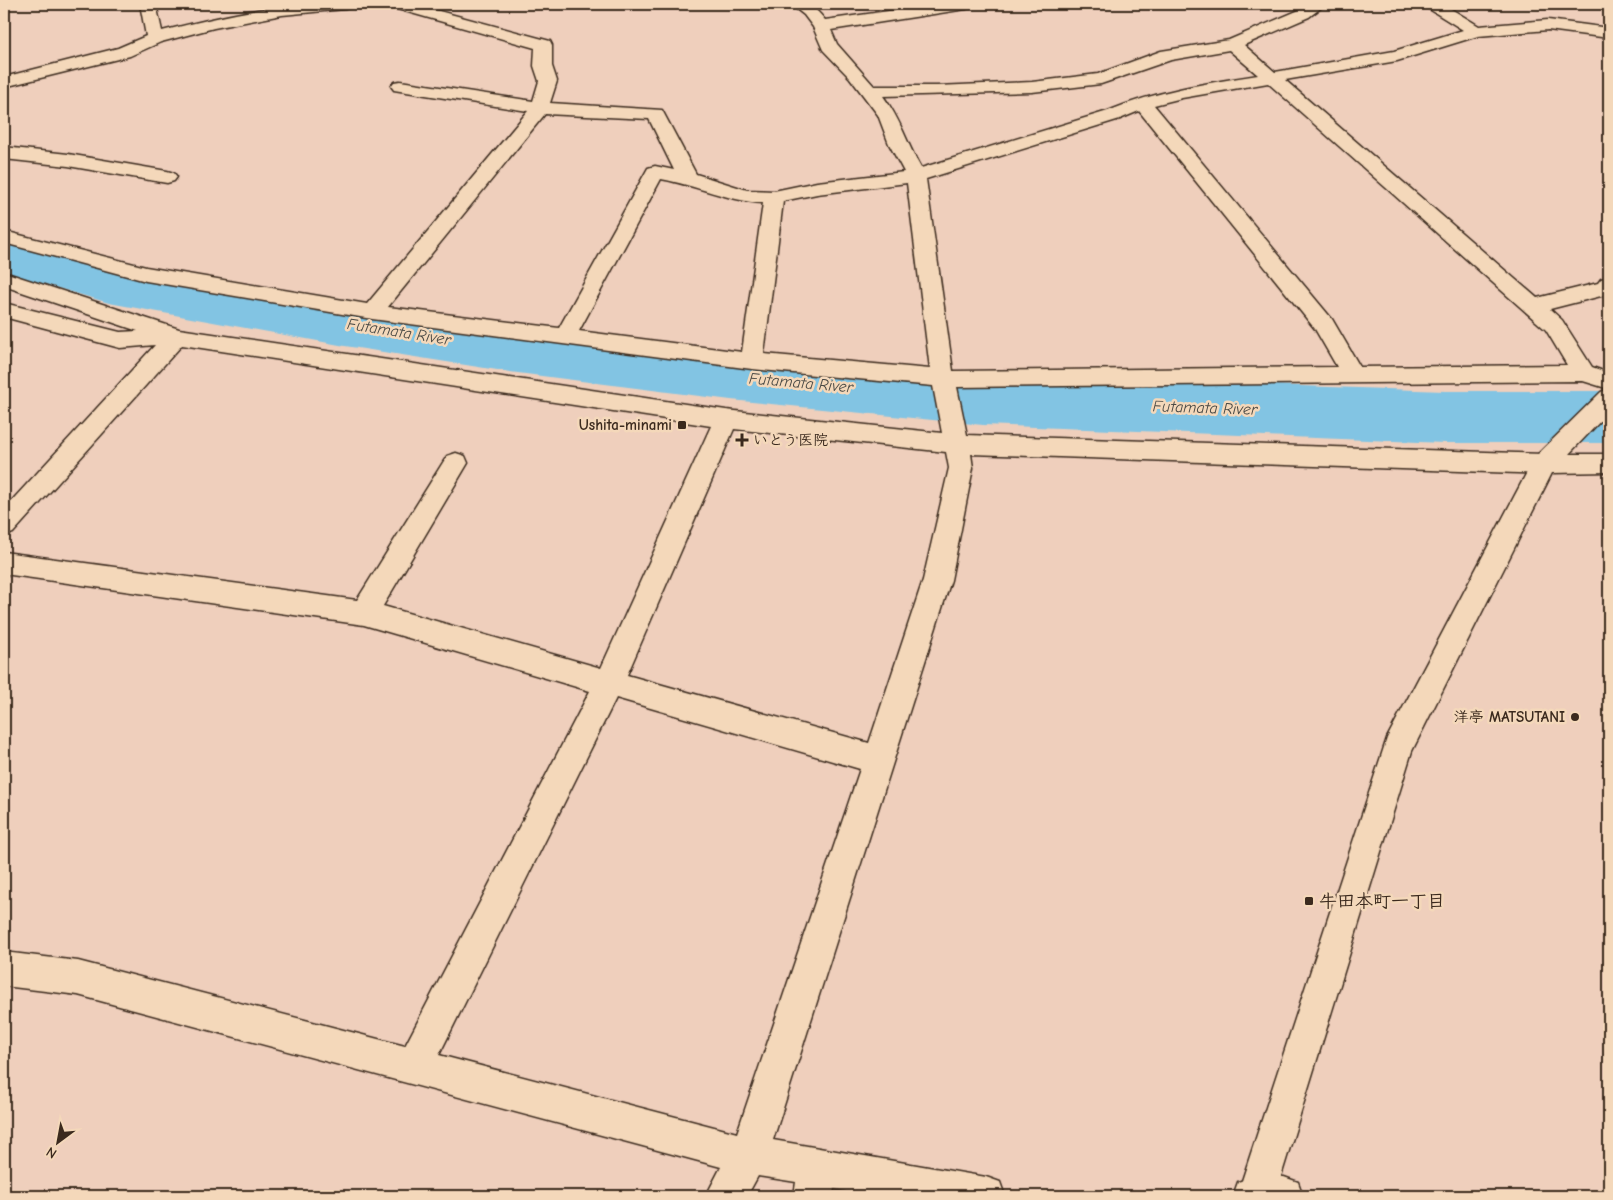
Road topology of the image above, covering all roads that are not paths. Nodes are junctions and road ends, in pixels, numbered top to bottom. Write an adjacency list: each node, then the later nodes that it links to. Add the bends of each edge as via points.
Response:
1 (148, 4): 13 (street)
2 (345, 4): 13 (street, via 282,10)
3 (396, 4): 15 (street)
4 (432, 4): 15 (street, via 546,34)
5 (798, 4): 10 (street, via 810,12)
6 (966, 4): 9 (street)
7 (1318, 4): 14 (street, via 1303,14)
8 (1432, 4): 11 (street)
9 (945, 5): 10 (street)
10 (821, 26): 19 (street, via 829,46)
11 (1476, 31): 12 (street, via 1548,25); 16 (street, via 1397,56)
12 (1609, 33)
13 (155, 38): 17 (street, via 124,52)
14 (1233, 44): 16 (street); 19 (street, via 1167,56 1101,79 1013,88)
15 (544, 45): 21 (street, via 543,66 548,81)
16 (1272, 76): 20 (street); 31 (street)
17 (4, 82)
18 (400, 86): 21 (street)
19 (869, 91): 23 (street, via 888,114 898,144)
20 (1142, 103): 23 (street, via 1114,115); 38 (street, via 1324,324)
21 (540, 108): 25 (street, via 656,114); 33 (street)
22 (4, 153): 24 (street)
23 (916, 176): 26 (street, via 817,188); 40 (street)
24 (166, 177)
25 (688, 178): 26 (street, via 746,196); 35 (street, via 655,172)
26 (774, 197): 36 (street)
27 (4, 237): 28 (street)
28 (53, 250): 29 (street); 33 (street, via 146,274)
29 (9, 280): 34 (street)
30 (1609, 284): 31 (street, via 1605,288)
31 (1533, 306): 37 (street, via 1554,325)
32 (4, 310): 34 (street, via 120,340)
33 (372, 312): 35 (street)
34 (176, 336): 42 (street); 47 (street)
35 (565, 337): 36 (street)
36 (752, 361): 40 (street)
37 (1584, 373): 38 (street); 39 (street)
38 (1354, 376): 40 (street)
39 (1609, 381)
40 (946, 385): 43 (street)
41 (1609, 398): 44 (street)
42 (726, 419): 43 (street); 50 (street)
43 (956, 437): 44 (street); 51 (street, via 961,468 937,580)
44 (1550, 459): 46 (street); 58 (street, via 1398,748)
45 (456, 463): 49 (street)
46 (1609, 463)
47 (4, 526)
48 (4, 563): 49 (street)
49 (364, 613): 50 (street)
50 (609, 683): 51 (street); 53 (street)
51 (878, 760): 54 (street)
52 (4, 968): 53 (street, via 78,978)
53 (414, 1067): 54 (street)
54 (749, 1155): 55 (street); 56 (street)
55 (815, 1182): 57 (street)
56 (725, 1196)
57 (986, 1196)
58 (1254, 1196): 59 (street)
59 (1284, 1196)

